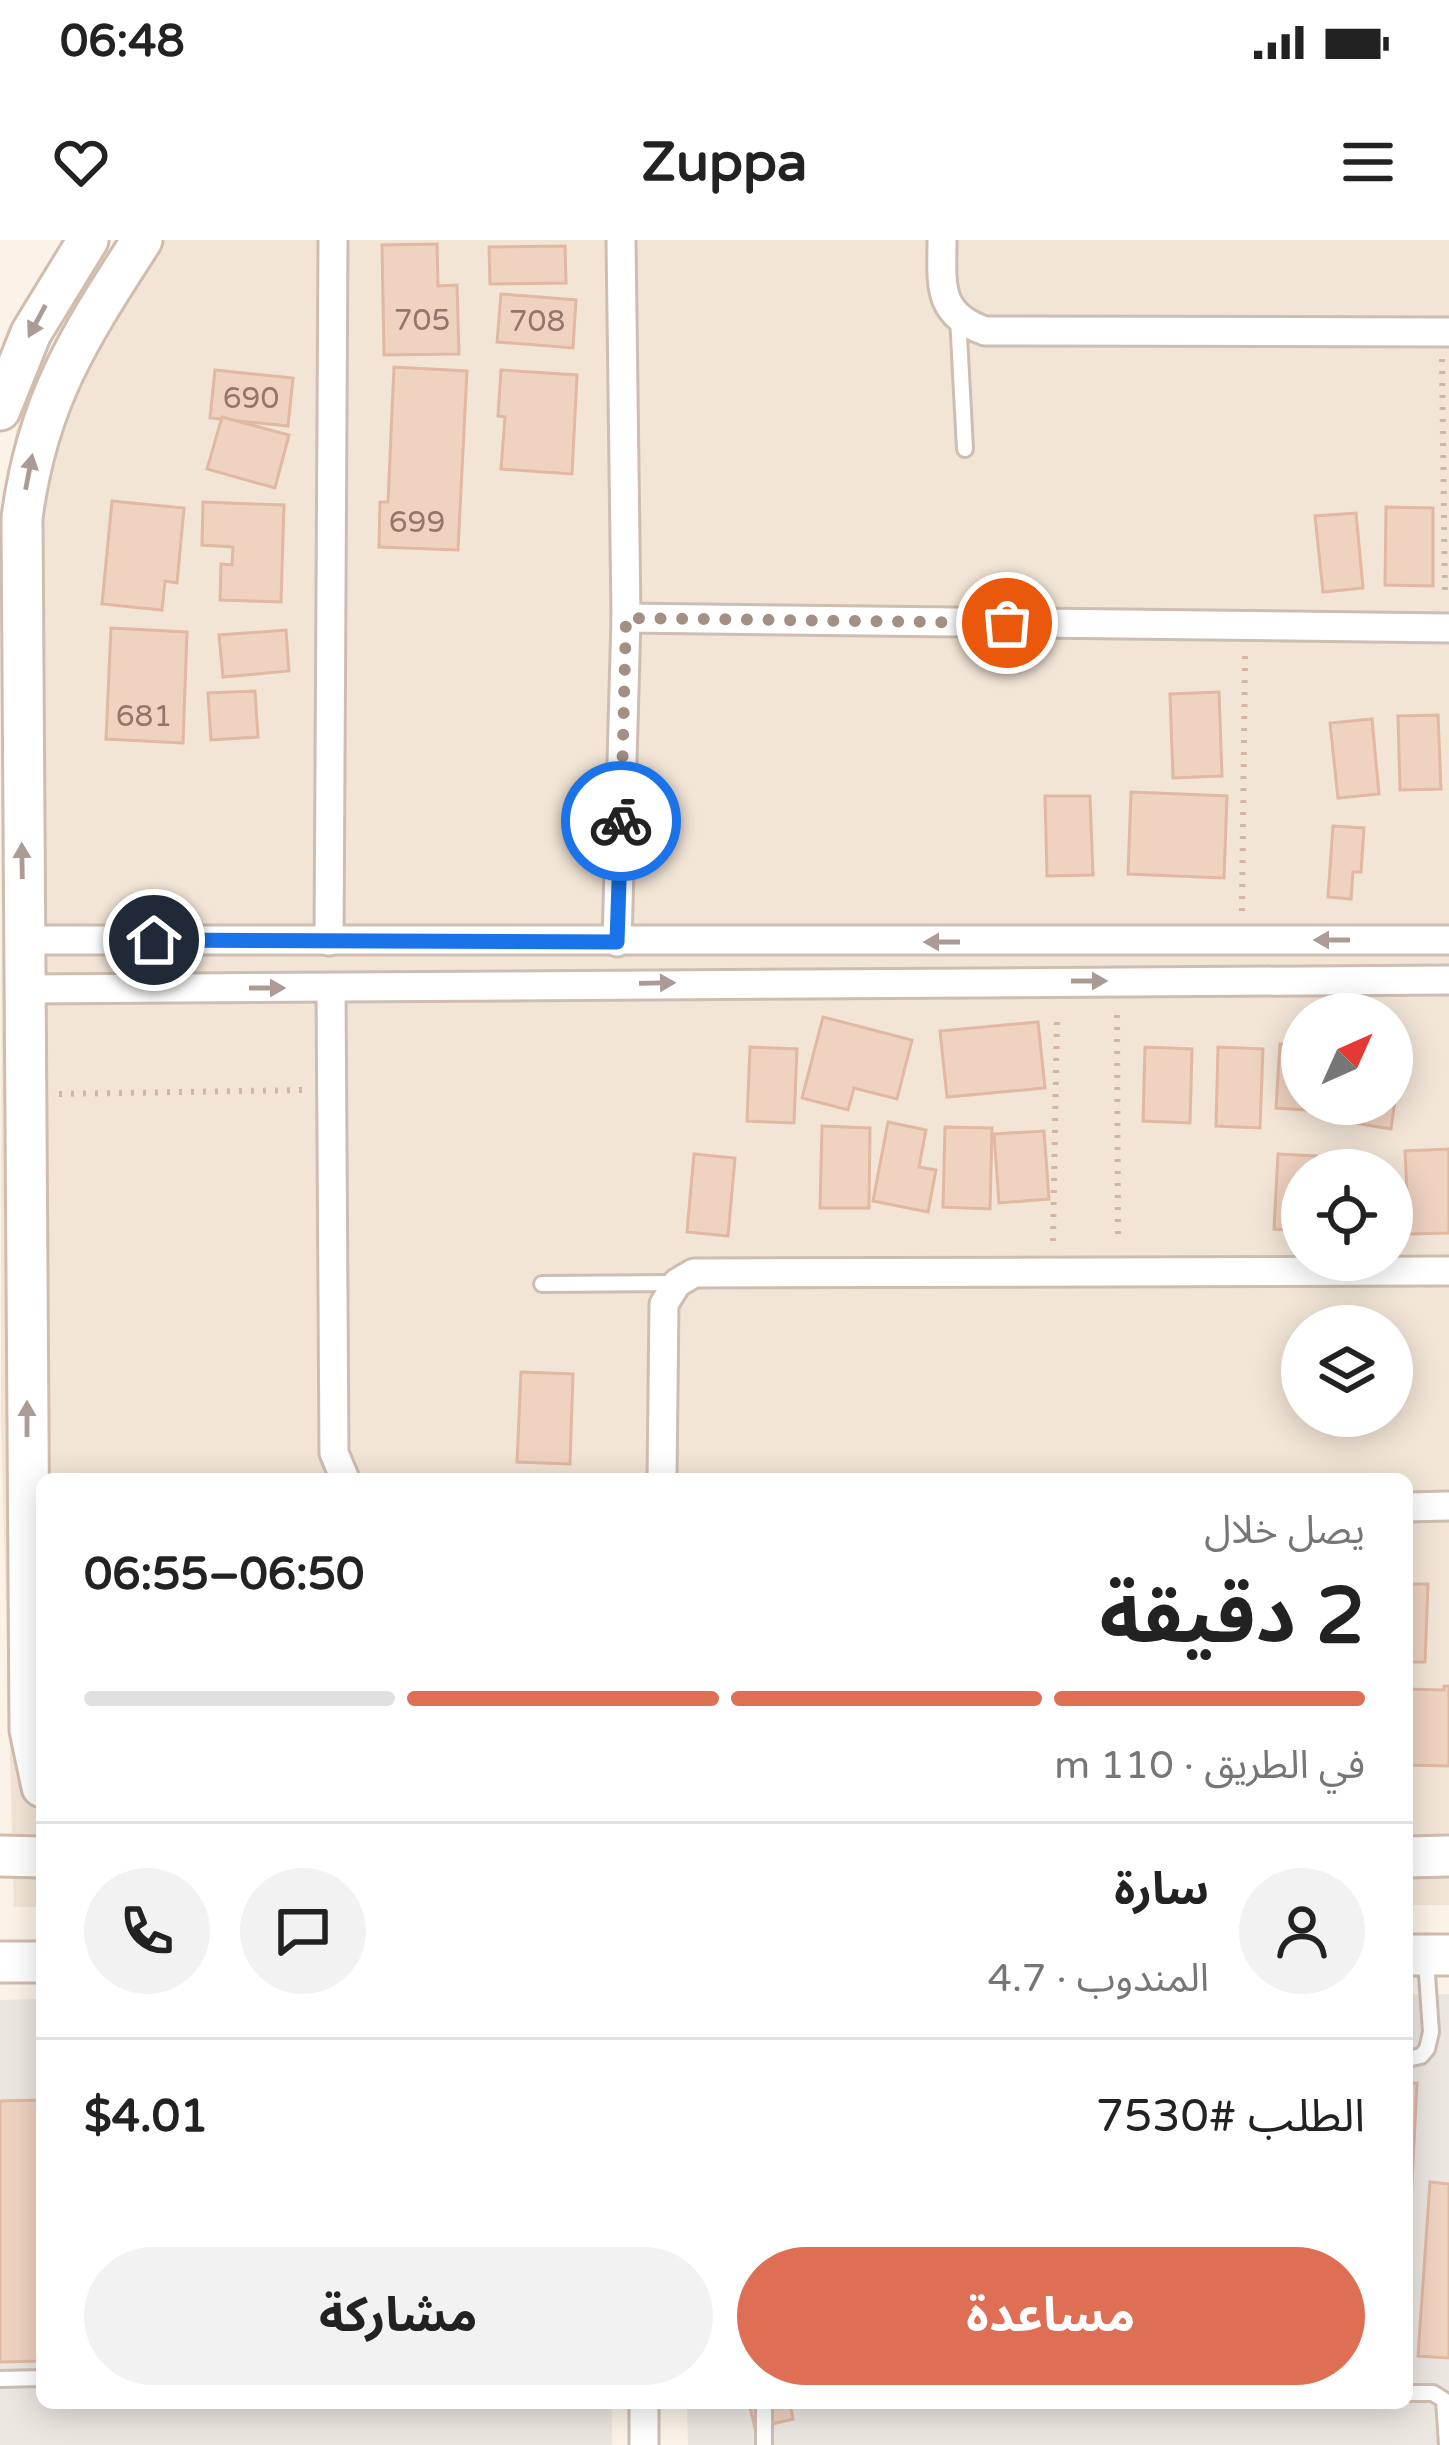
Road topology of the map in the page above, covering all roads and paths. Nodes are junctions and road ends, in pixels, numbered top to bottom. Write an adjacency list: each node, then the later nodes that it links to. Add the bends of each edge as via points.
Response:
1 (88, 240): 8 (street, one-way to 8, via 31,333)
2 (142, 240): 13 (street, one-way to 2, via 37,436 68,358)
3 (333, 240): 17 (street)
4 (621, 240): 10 (street)
5 (942, 240): 6 (street, via 942,292)
6 (958, 317): 7 (street, via 1000,332); 9 (lane)
7 (1445, 332): 12 (path)
8 (0, 410)
9 (965, 449)
10 (626, 618): 11 (street); 18 (street)
11 (1245, 626): 12 (street); 15 (path)
12 (1447, 628)
13 (10, 681): 14 (street, one-way to 13)
14 (23, 940): 17 (street); 25 (street)
15 (1242, 940): 16 (street, one-way to 15); 19 (street, one-way to 19)
16 (1449, 940)
17 (329, 941): 18 (street)
18 (617, 942): 19 (street)
19 (726, 943): 23 (street)
20 (1449, 980): 22 (street)
21 (1057, 981): 22 (street, one-way to 22); 23 (street); 30 (path)
22 (1117, 981): 28 (path)
23 (725, 982): 24 (street, one-way to 23)
24 (331, 988): 25 (street, one-way to 24); 26 (street)
25 (24, 989): 27 (street)
26 (331, 1089): 27 (path); 33 (street, via 334,1453)
27 (25, 1094): 37 (street, one-way to 27)
28 (1118, 1271): 29 (street); 30 (street)
29 (1449, 1271)
30 (1053, 1272): 31 (street, via 704,1272)
31 (677, 1282): 32 (lane); 34 (street, via 662,1317)
32 (542, 1284)
33 (342, 1473)
34 (662, 1473)
35 (1449, 1506): 36 (street)
36 (1413, 1507)
37 (25, 1766)
38 (0, 1856): 40 (street)
39 (1449, 1856): 41 (street)
40 (36, 1857)
41 (1413, 1857)
42 (1427, 1955): 45 (lane, via 1429,2042)
43 (0, 1962): 44 (street)
44 (36, 1962)
45 (1413, 2058)
46 (36, 2378): 47 (lane)
47 (0, 2379)
48 (1413, 2393): 53 (lane, via 1444,2401)
49 (644, 2409): 51 (street)
50 (764, 2409): 52 (lane)
51 (644, 2445)
52 (764, 2445)
53 (1447, 2445)

